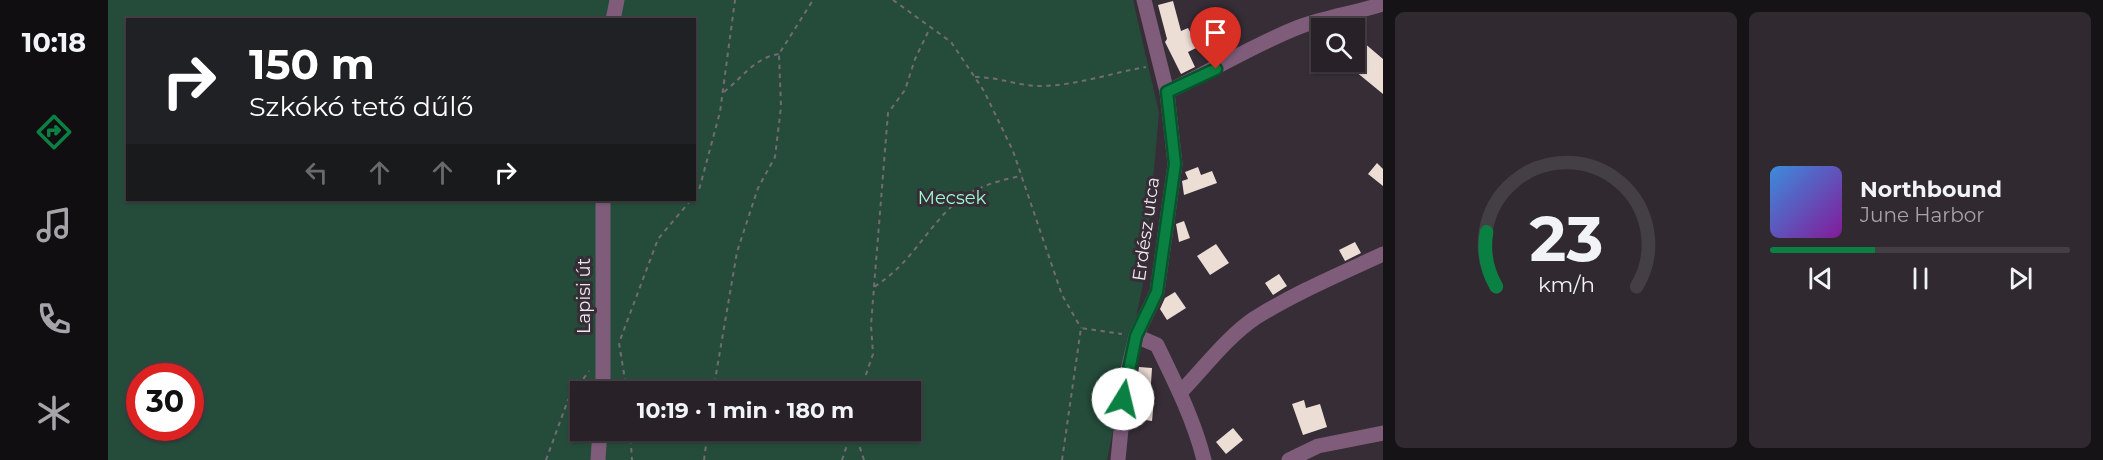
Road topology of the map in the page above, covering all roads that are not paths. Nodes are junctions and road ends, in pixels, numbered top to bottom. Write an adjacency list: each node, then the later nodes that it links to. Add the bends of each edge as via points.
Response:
1 (617, 0): 4 (street)
2 (1144, 0): 5 (street, Erdész utca)
3 (1383, 4): 5 (street, via 1296,28)
4 (613, 18)
5 (1167, 92): 8 (street, Erdész utca, via 1175,164 1157,292)
6 (603, 201): 9 (street, Lapisi út)
7 (1383, 254): 10 (street, via 1254,319)
8 (1136, 336): 10 (street, via 1157,345); 14 (street, Erdész utca, via 1126,378)
9 (603, 381)
10 (1180, 393): 15 (street)
11 (1383, 433): 16 (street, via 1318,446)
12 (599, 441): 13 (street)
13 (598, 460)
14 (1118, 460)
15 (1204, 460)
16 (1289, 460)

